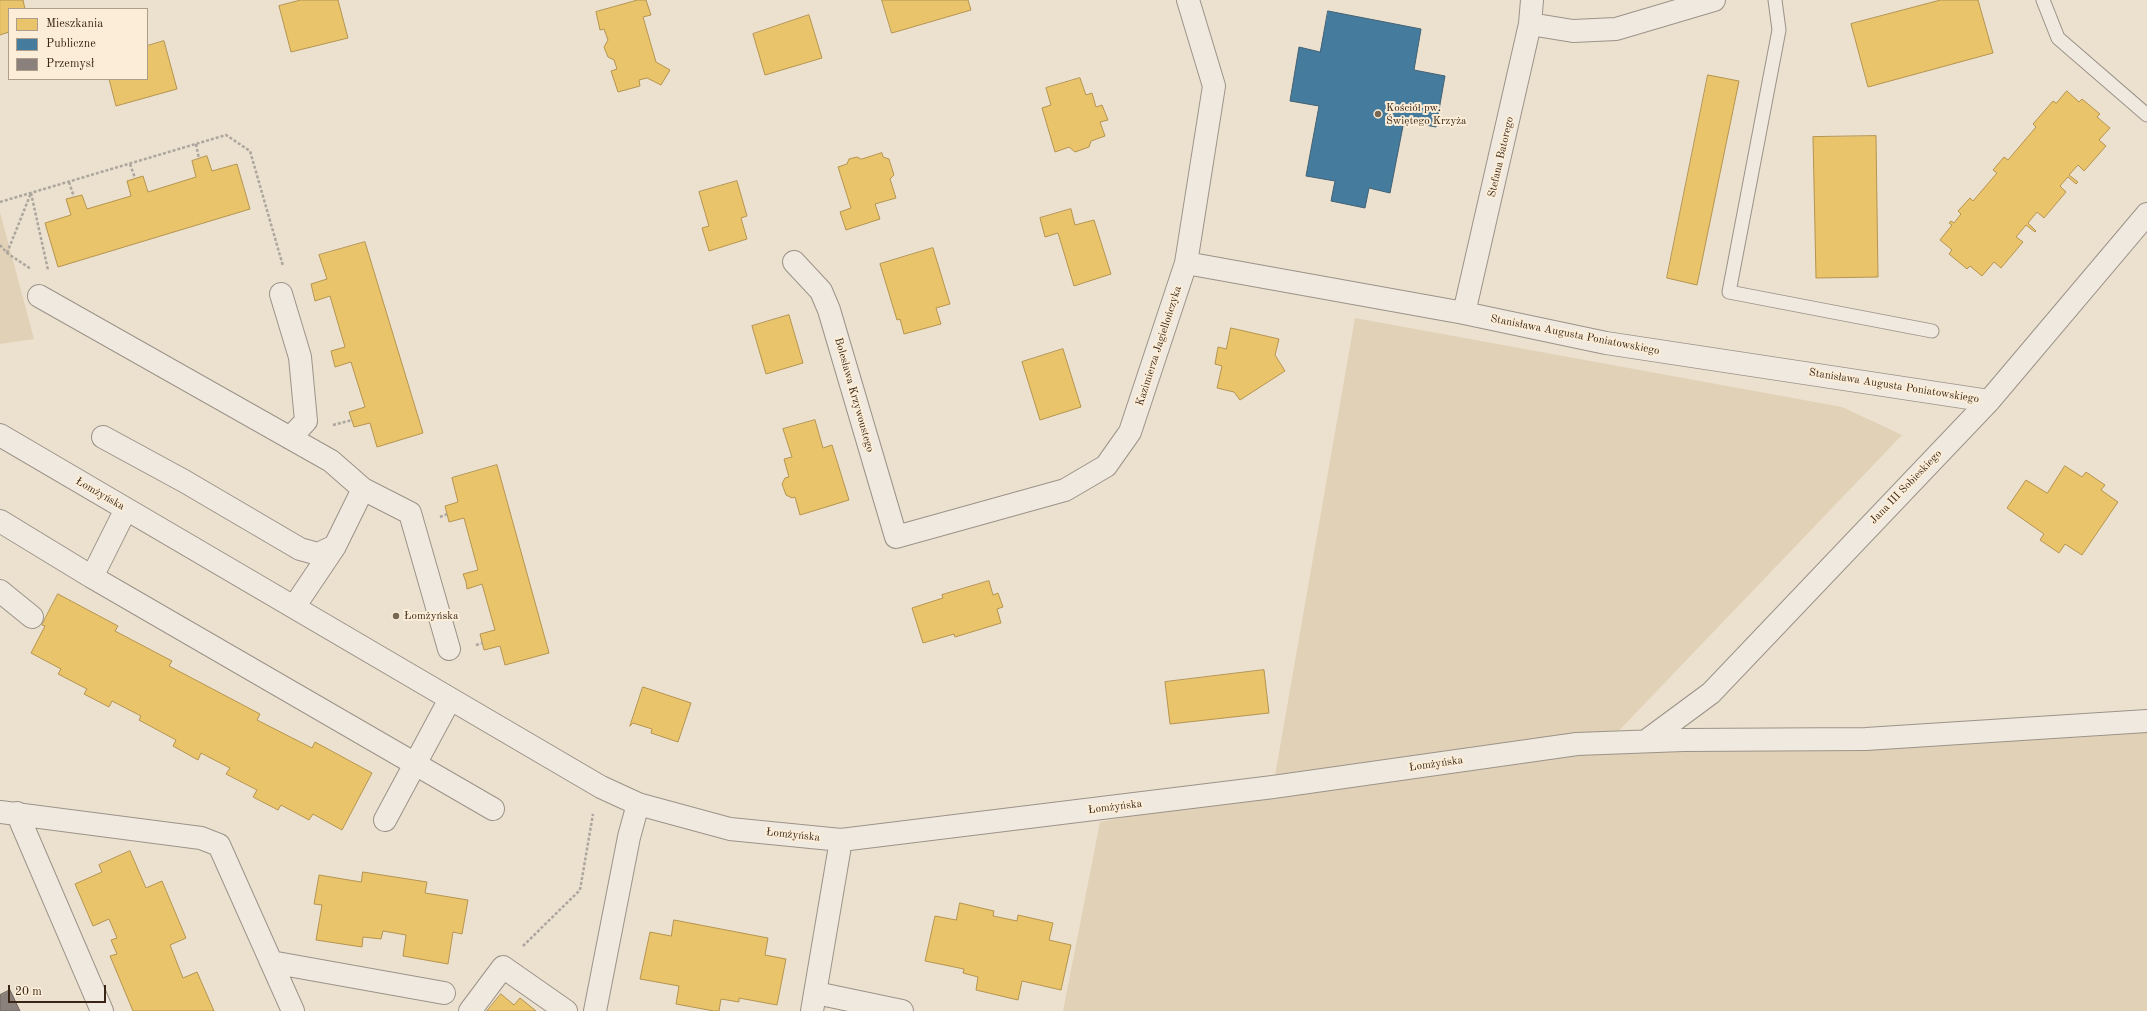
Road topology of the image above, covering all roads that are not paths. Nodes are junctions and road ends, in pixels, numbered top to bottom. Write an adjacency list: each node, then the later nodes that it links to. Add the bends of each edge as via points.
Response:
1 (1188, 0): 10 (street, Kazimierza Jagiellończyka, via 1214,86)
2 (1532, 0): 6 (street, Stefana Batorego)
3 (1714, 0): 6 (street, via 1616,30 1573,31)
4 (1775, 0): 14 (lane, via 1779,30 1729,292)
5 (2042, 0): 7 (lane, via 2058,38)
6 (1530, 24): 13 (street, Stefana Batorego)
7 (2147, 115)
8 (2147, 214): 15 (street, Jana III Sobieskiego)
9 (794, 262): 22 (street, Bolesława Krzywoustego, via 821,291 829,310)
10 (1186, 263): 13 (street, Stanisława Augusta Poniatowskiego); 22 (street, Kazimierza Jagiellończyka, via 1130,432 1106,466 1065,490)
11 (281, 294): 18 (street, via 300,357 306,421)
12 (39, 296): 18 (street)
13 (1464, 314): 15 (street, Stanisława Augusta Poniatowskiego, via 1606,343)
14 (1932, 331)
15 (1989, 401): 31 (street, Jana III Sobieskiego, via 1711,693)
16 (0, 435): 20 (street, Łomżyńska)
17 (103, 437): 23 (street, via 300,549 318,554)
18 (290, 438): 19 (street, via 331,461)
19 (363, 489): 23 (street); 28 (street, via 410,513)
20 (126, 509): 24 (street); 26 (street, Łomżyńska)
21 (1, 525): 24 (street)
22 (896, 537)
23 (335, 546): 26 (street)
24 (92, 577): 32 (street)
25 (0, 591): 27 (street)
26 (294, 607): 29 (street, Łomżyńska)
27 (32, 617)
28 (449, 649)
29 (450, 699): 32 (street); 33 (street, Łomżyńska, via 601,787)
30 (2147, 721): 31 (street, Łomżyńska, via 1866,739)
31 (1646, 741): 37 (street, Łomżyńska, via 1577,744 1273,787)
32 (414, 764): 34 (street); 36 (street)
33 (638, 804): 37 (street, Łomżyńska, via 730,829); 45 (street, via 629,837)
34 (493, 809)
35 (9, 813): 38 (street, via 201,838 219,845); 41 (street)
36 (385, 820)
37 (841, 840): 40 (street)
38 (271, 962): 39 (street); 42 (street)
39 (444, 993)
40 (814, 1002): 46 (street)
41 (102, 1011)
42 (294, 1011)
43 (470, 1011): 44 (street, via 503,967)
44 (566, 1011)
45 (595, 1011)
46 (902, 1011)

